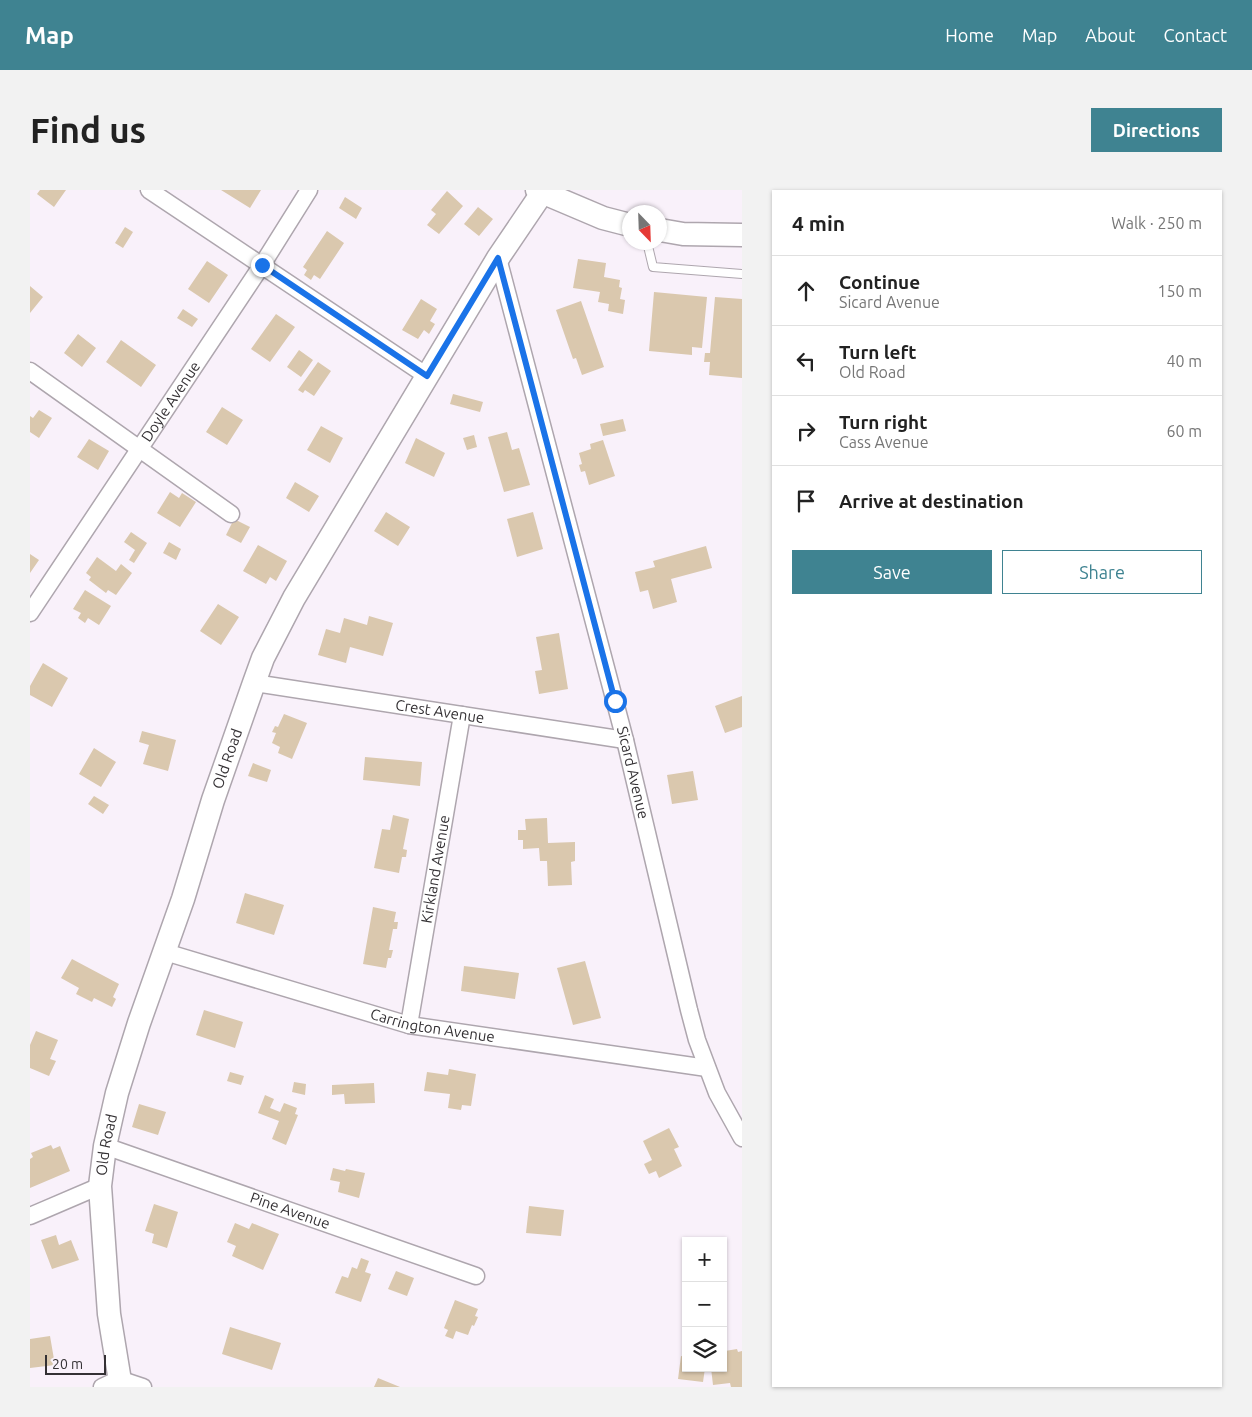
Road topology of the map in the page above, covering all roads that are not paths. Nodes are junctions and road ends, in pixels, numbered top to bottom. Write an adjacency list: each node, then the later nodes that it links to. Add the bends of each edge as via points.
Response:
1 (150, 190): 9 (street)
2 (309, 190): 9 (street, Doyle Avenue)
3 (539, 191): 4 (street); 8 (street, Old Road)
4 (622, 223)
5 (667, 231): 6 (street)
6 (742, 235)
7 (649, 250): 10 (lane, via 653,267)
8 (498, 258): 12 (street, Old Road); 18 (street, Sicard Avenue)
9 (262, 265): 12 (street); 13 (street, Doyle Avenue)
10 (742, 274)
11 (30, 371): 13 (street)
12 (427, 376): 16 (street, Old Road, via 294,598 263,658)
13 (140, 449): 14 (street); 15 (street, Doyle Avenue)
14 (231, 514)
15 (30, 613)
16 (254, 683): 17 (street, Crest Avenue); 19 (street, Old Road)
17 (462, 715): 18 (street, Crest Avenue); 20 (street, Kirkland Avenue)
18 (625, 740): 21 (street, Sicard Avenue, via 689,1010)
19 (165, 952): 20 (street, Carrington Avenue); 23 (street, Old Road, via 117,1093)
20 (409, 1025): 21 (street, Carrington Avenue)
21 (707, 1068): 22 (street, Sicard Avenue)
22 (742, 1138)
23 (105, 1146): 24 (street, Old Road); 26 (street, Pine Avenue)
24 (100, 1186): 25 (street); 27 (street, Old Road)
25 (30, 1216)
26 (476, 1276)
27 (114, 1384): 28 (street)
28 (143, 1387)

